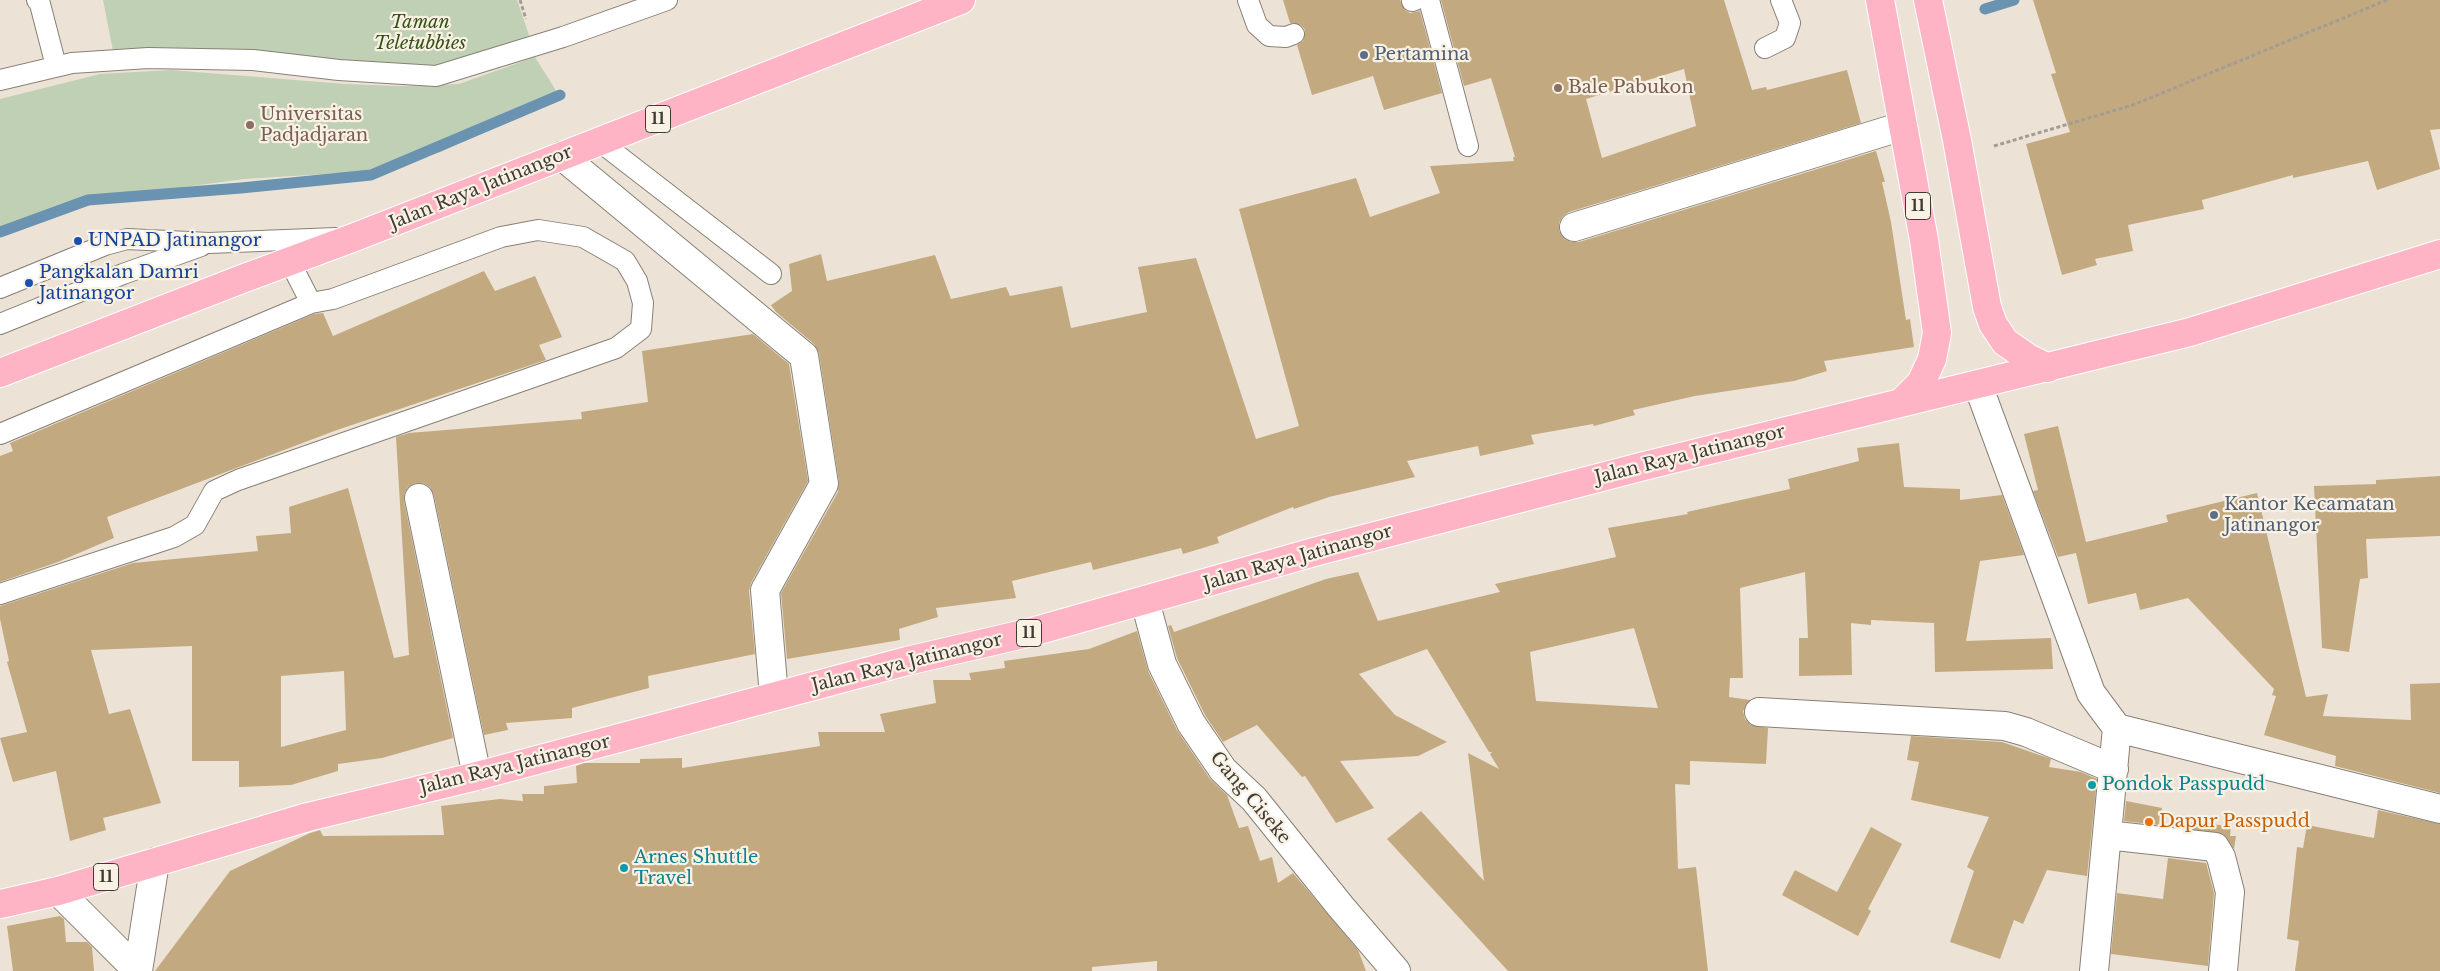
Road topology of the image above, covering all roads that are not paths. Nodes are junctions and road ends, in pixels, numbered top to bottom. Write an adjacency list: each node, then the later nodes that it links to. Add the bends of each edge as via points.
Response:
1 (37, 0): 11 (lane)
2 (667, 0): 11 (lane, via 563,37 436,76 253,60 139,59)
3 (961, 0): 14 (highway, Jalan Raya Jatinangor / 11)
4 (1248, 0): 9 (lane, via 1257,25 1269,36)
5 (1419, 0): 15 (lane)
6 (1781, 0): 10 (lane, via 1790,23 1784,38)
7 (1880, 0): 13 (highway, 11)
8 (1928, 0): 26 (highway, via 1987,307 2005,342)
9 (1294, 34)
10 (1765, 48)
11 (56, 66): 12 (lane)
12 (0, 80)
13 (1903, 126): 17 (street); 29 (highway, 11, via 1937,333 1932,359 1921,383)
14 (599, 141): 16 (highway, Jalan Raya Jatinangor / 11); 22 (lane)
15 (1468, 146)
16 (562, 156): 18 (highway, Jalan Raya Jatinangor / 11); 34 (street, via 804,356 824,484 765,590)
17 (1574, 227)
18 (355, 237): 19 (lane); 21 (highway, Jalan Raya Jatinangor / 11)
19 (209, 243): 23 (lane, via 127,239); 25 (lane)
20 (2440, 254): 26 (highway, 11, via 2190,332)
21 (290, 262): 24 (lane); 27 (highway, Jalan Raya Jatinangor / 11)
22 (772, 274)
23 (0, 288)
24 (312, 303): 30 (lane); 32 (lane, via 502,237 538,230 583,236 625,261 637,281 643,303 641,329 616,348 238,480 214,491 195,525 174,537)
25 (0, 324)
26 (2048, 368): 28 (highway, Jalan Raya Jatinangor / 11)
27 (0, 373)
28 (1978, 384): 29 (highway, Jalan Raya Jatinangor / 11); 36 (street, via 2091,693)
29 (1902, 402): 33 (highway, Jalan Raya Jatinangor / 11, via 1333,547)
30 (0, 434)
31 (418, 498): 38 (street)
32 (0, 594)
33 (1145, 601): 34 (highway, Jalan Raya Jatinangor / 11); 45 (street, Gang Ciseke, via 1162,664 1190,723 1223,770 1254,799)
34 (774, 696): 38 (highway, Jalan Raya Jatinangor / 11)
35 (1759, 712): 37 (street, via 2005,726)
36 (2117, 728): 37 (street); 39 (street)
37 (2114, 769): 40 (street)
38 (477, 776): 41 (highway, Jalan Raya Jatinangor / 11, via 308,817)
39 (2440, 808)
40 (2107, 835): 46 (street); 47 (street, via 2215,847 2230,892)
41 (155, 862): 42 (highway, Jalan Raya Jatinangor / 11); 44 (street)
42 (58, 891): 43 (highway, Jalan Raya Jatinangor / 11); 44 (street)
43 (0, 904)
44 (138, 971)
45 (1396, 971)
46 (2094, 971)
47 (2223, 971)

